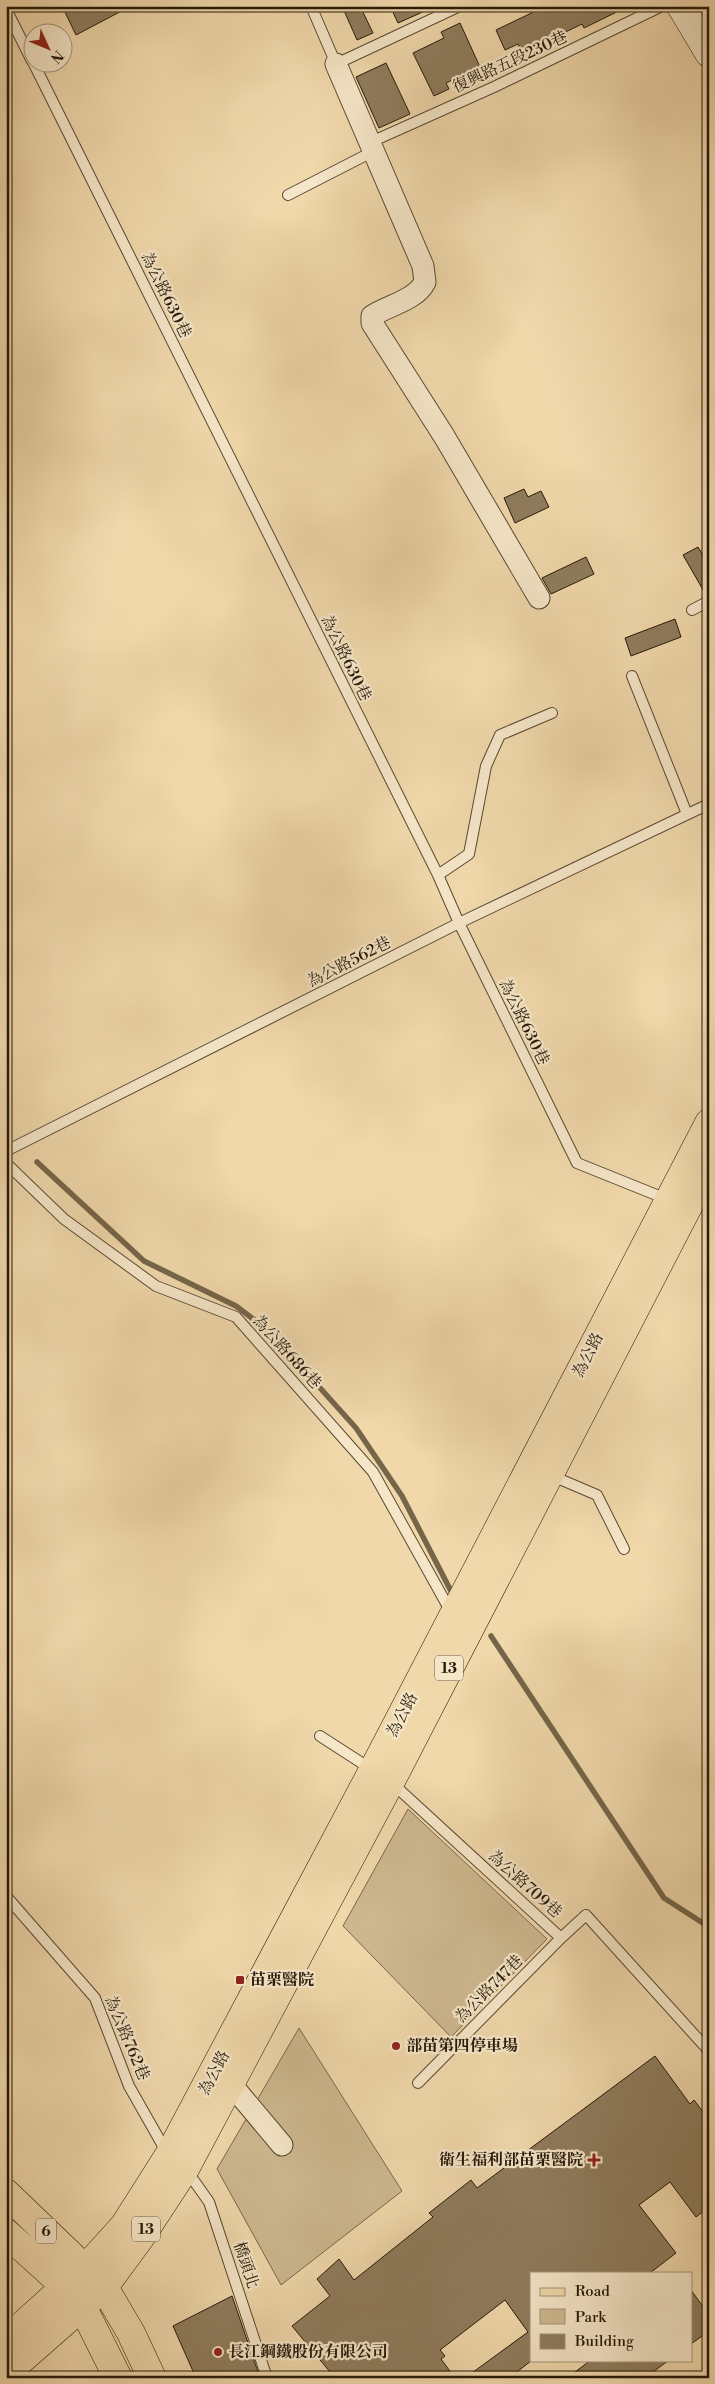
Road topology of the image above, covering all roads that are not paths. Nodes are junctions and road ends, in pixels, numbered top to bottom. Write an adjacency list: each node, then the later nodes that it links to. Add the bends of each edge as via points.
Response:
1 (312, 6): 9 (lane)
2 (460, 6): 6 (lane)
3 (662, 6): 11 (lane, 復興路五段230巷)
4 (681, 6): 8 (street)
5 (6, 9): 7 (lane, 為公路630巷)
6 (444, 10): 9 (lane)
7 (22, 40)
8 (709, 52)
9 (336, 64): 11 (street)
10 (38, 72): 20 (lane, 為公路630巷)
11 (372, 146): 12 (lane, 復興路五段230巷); 13 (street, via 423,266 425,282 412,297 385,307 372,316 372,323 444,436)
12 (288, 195)
13 (539, 598)
14 (709, 601): 15 (lane)
15 (692, 610)
16 (632, 676): 19 (lane)
17 (552, 713): 20 (lane, via 500,735 486,766 469,854)
18 (709, 804): 19 (lane, 為公路562巷)
19 (687, 814): 21 (lane, 為公路562巷)
20 (438, 875): 21 (lane, 為公路630巷)
21 (459, 923): 23 (lane, 為公路562巷); 26 (lane, 為公路630巷, via 578,1164)
22 (709, 1123): 25 (main road, 為公路 / 13)
23 (6, 1151)
24 (6, 1162): 29 (lane, 為公路686巷, via 64,1219 156,1286 236,1317 373,1472 446,1603)
25 (704, 1164): 26 (main road, 為公路 / 13)
26 (677, 1204): 27 (main road, 為公路 / 13); 29 (main road, 為公路 / 13)
27 (549, 1474): 28 (lane, via 597,1495); 29 (main road, 為公路 / 13)
28 (624, 1549)
29 (463, 1620): 31 (main road, 為公路 / 13)
30 (320, 1736): 31 (lane, 為公路709巷)
31 (382, 1776): 33 (lane, 為公路709巷); 35 (main road, 為公路 / 13)
32 (6, 1896): 38 (lane, 為公路762巷, via 95,1998 129,2086)
33 (561, 1938): 34 (lane, 為公路709巷, via 586,1915); 36 (lane, 為公路747巷)
34 (709, 2051)
35 (222, 2079): 37 (street); 38 (main road, 為公路 / 13)
36 (418, 2083)
37 (282, 2145)
38 (177, 2162): 41 (main road, 為公路 / 13, via 140,2238); 46 (lane, 橋頭北, via 209,2202)
39 (6, 2193): 41 (main road, 6)
40 (6, 2233): 42 (main road, 6)
41 (95, 2278): 42 (main road, 為公路 / 13); 45 (main road, 6, via 131,2333)
42 (74, 2297): 43 (main road, 13); 44 (main road, 6)
43 (10, 2359)
44 (118, 2378)
45 (152, 2378)
46 (268, 2378)

